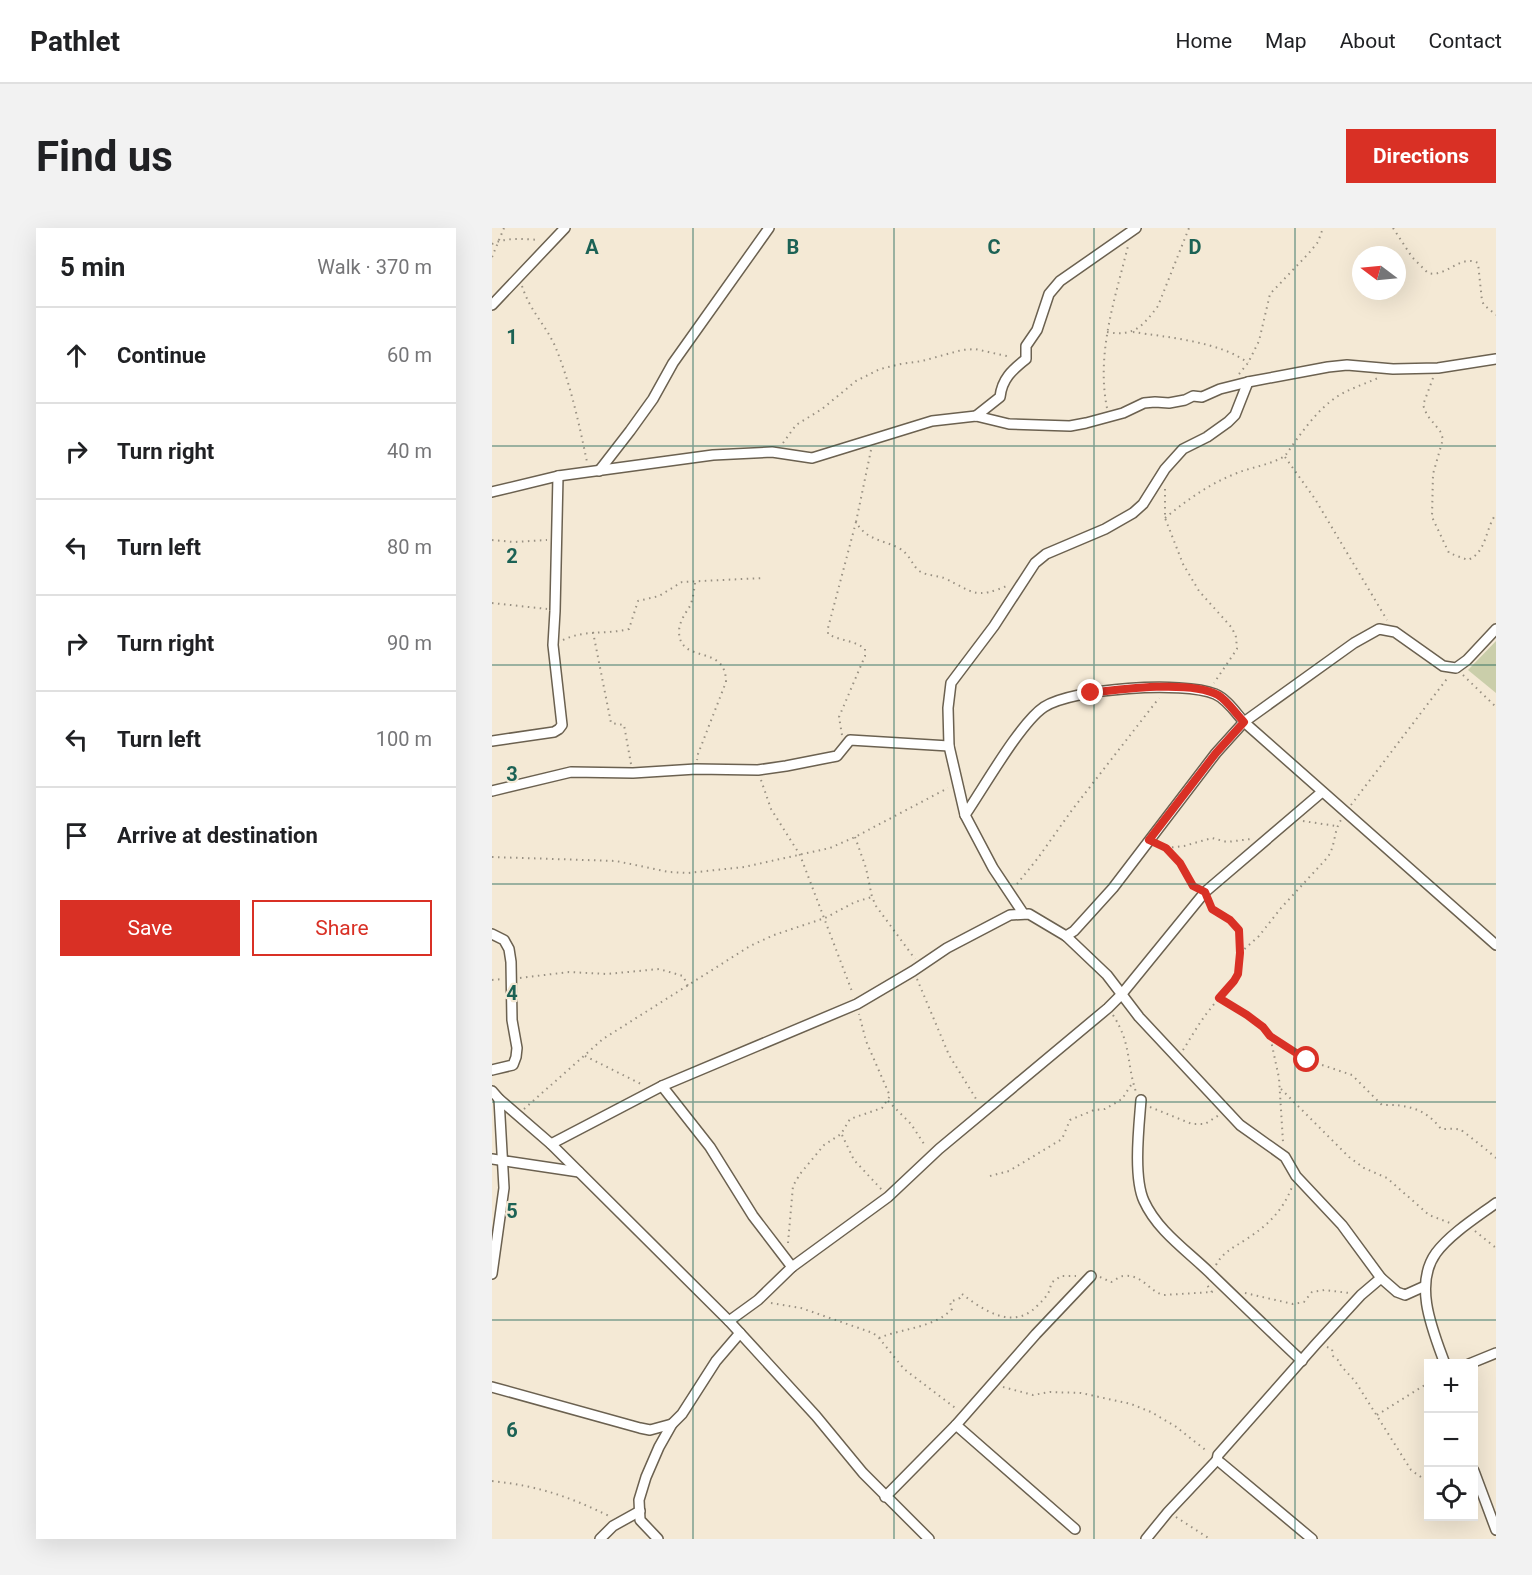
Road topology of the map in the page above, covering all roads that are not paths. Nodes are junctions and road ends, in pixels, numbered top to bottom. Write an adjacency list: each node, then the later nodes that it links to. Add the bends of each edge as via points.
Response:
1 (565, 228): 4 (street)
2 (769, 228): 8 (street)
3 (1134, 230): 7 (street, via 1060,281 1049,294 1037,330 1026,346 1026,359 1001,385 999,397)
4 (492, 305)
5 (1496, 359): 6 (street, via 1438,368 1328,366)
6 (1248, 382): 7 (street, via 1202,397 1144,404 1070,426 1009,424); 14 (street, via 1235,415 1207,437 1183,449 1133,513 1046,554 1035,563 951,683)
7 (976, 416): 8 (street, via 932,421 812,458 772,452 713,455)
8 (599, 471): 9 (street)
9 (558, 476): 10 (street); 13 (street, via 553,645 562,725 554,732)
10 (492, 492)
11 (1496, 628): 12 (street, via 1456,668 1443,666 1395,632 1380,629 1296,682)
12 (1244, 722): 16 (street); 17 (street, via 1222,699 1205,690 1126,689 1071,697 1042,708 1014,741); 20 (street, via 1113,888)
13 (492, 741)
14 (948, 746): 15 (street, via 850,740 837,756 758,770 571,772); 17 (street)
15 (492, 791)
16 (1322, 792): 21 (street); 22 (street, via 1205,892)
17 (965, 814): 18 (street, via 993,868)
18 (1023, 913): 20 (street); 24 (street, via 1010,915 947,948 856,1005)
19 (492, 934): 23 (street, via 504,940 509,949 517,1048 513,1065)
20 (1066, 936): 22 (street, via 1107,975)
21 (1496, 945)
22 (1121, 995): 35 (street, via 888,1197); 38 (street, via 1240,1125 1285,1157 1296,1176 1342,1225)
23 (492, 1070)
24 (658, 1088): 29 (street); 35 (street, via 710,1147 753,1216)
25 (492, 1090): 26 (street)
26 (499, 1099): 28 (street); 29 (street)
27 (1141, 1100): 45 (street, via 1138,1148 1143,1200 1175,1241)
28 (496, 1133): 31 (street)
29 (551, 1143): 32 (street)
30 (492, 1159): 31 (street)
31 (503, 1160): 32 (street); 34 (street, via 504,1188)
32 (579, 1172): 40 (street)
33 (1496, 1203): 39 (street, via 1436,1253)
34 (493, 1260): 36 (street)
35 (792, 1267): 40 (street)
36 (492, 1274)
37 (1091, 1276): 48 (street)
38 (1381, 1278): 39 (street, via 1405,1295); 45 (street)
39 (1425, 1286): 43 (street, via 1428,1311)
40 (729, 1322): 41 (street)
41 (740, 1333): 47 (street); 51 (street)
42 (1496, 1353): 44 (street)
43 (1443, 1359)
44 (1478, 1360)
45 (1302, 1361): 49 (street, via 1219,1451)
46 (492, 1387): 47 (street, via 640,1428 650,1430)
47 (672, 1424): 52 (street, via 646,1477)
48 (956, 1425): 51 (street); 53 (street)
49 (1217, 1460): 58 (street); 59 (street)
50 (1478, 1484): 54 (street)
51 (885, 1497): 57 (street)
52 (640, 1510): 55 (street); 56 (street, via 640,1520)
53 (1074, 1529)
54 (1496, 1530)
55 (600, 1539)
56 (658, 1539)
57 (929, 1539)
58 (1146, 1539)
59 (1312, 1539)

